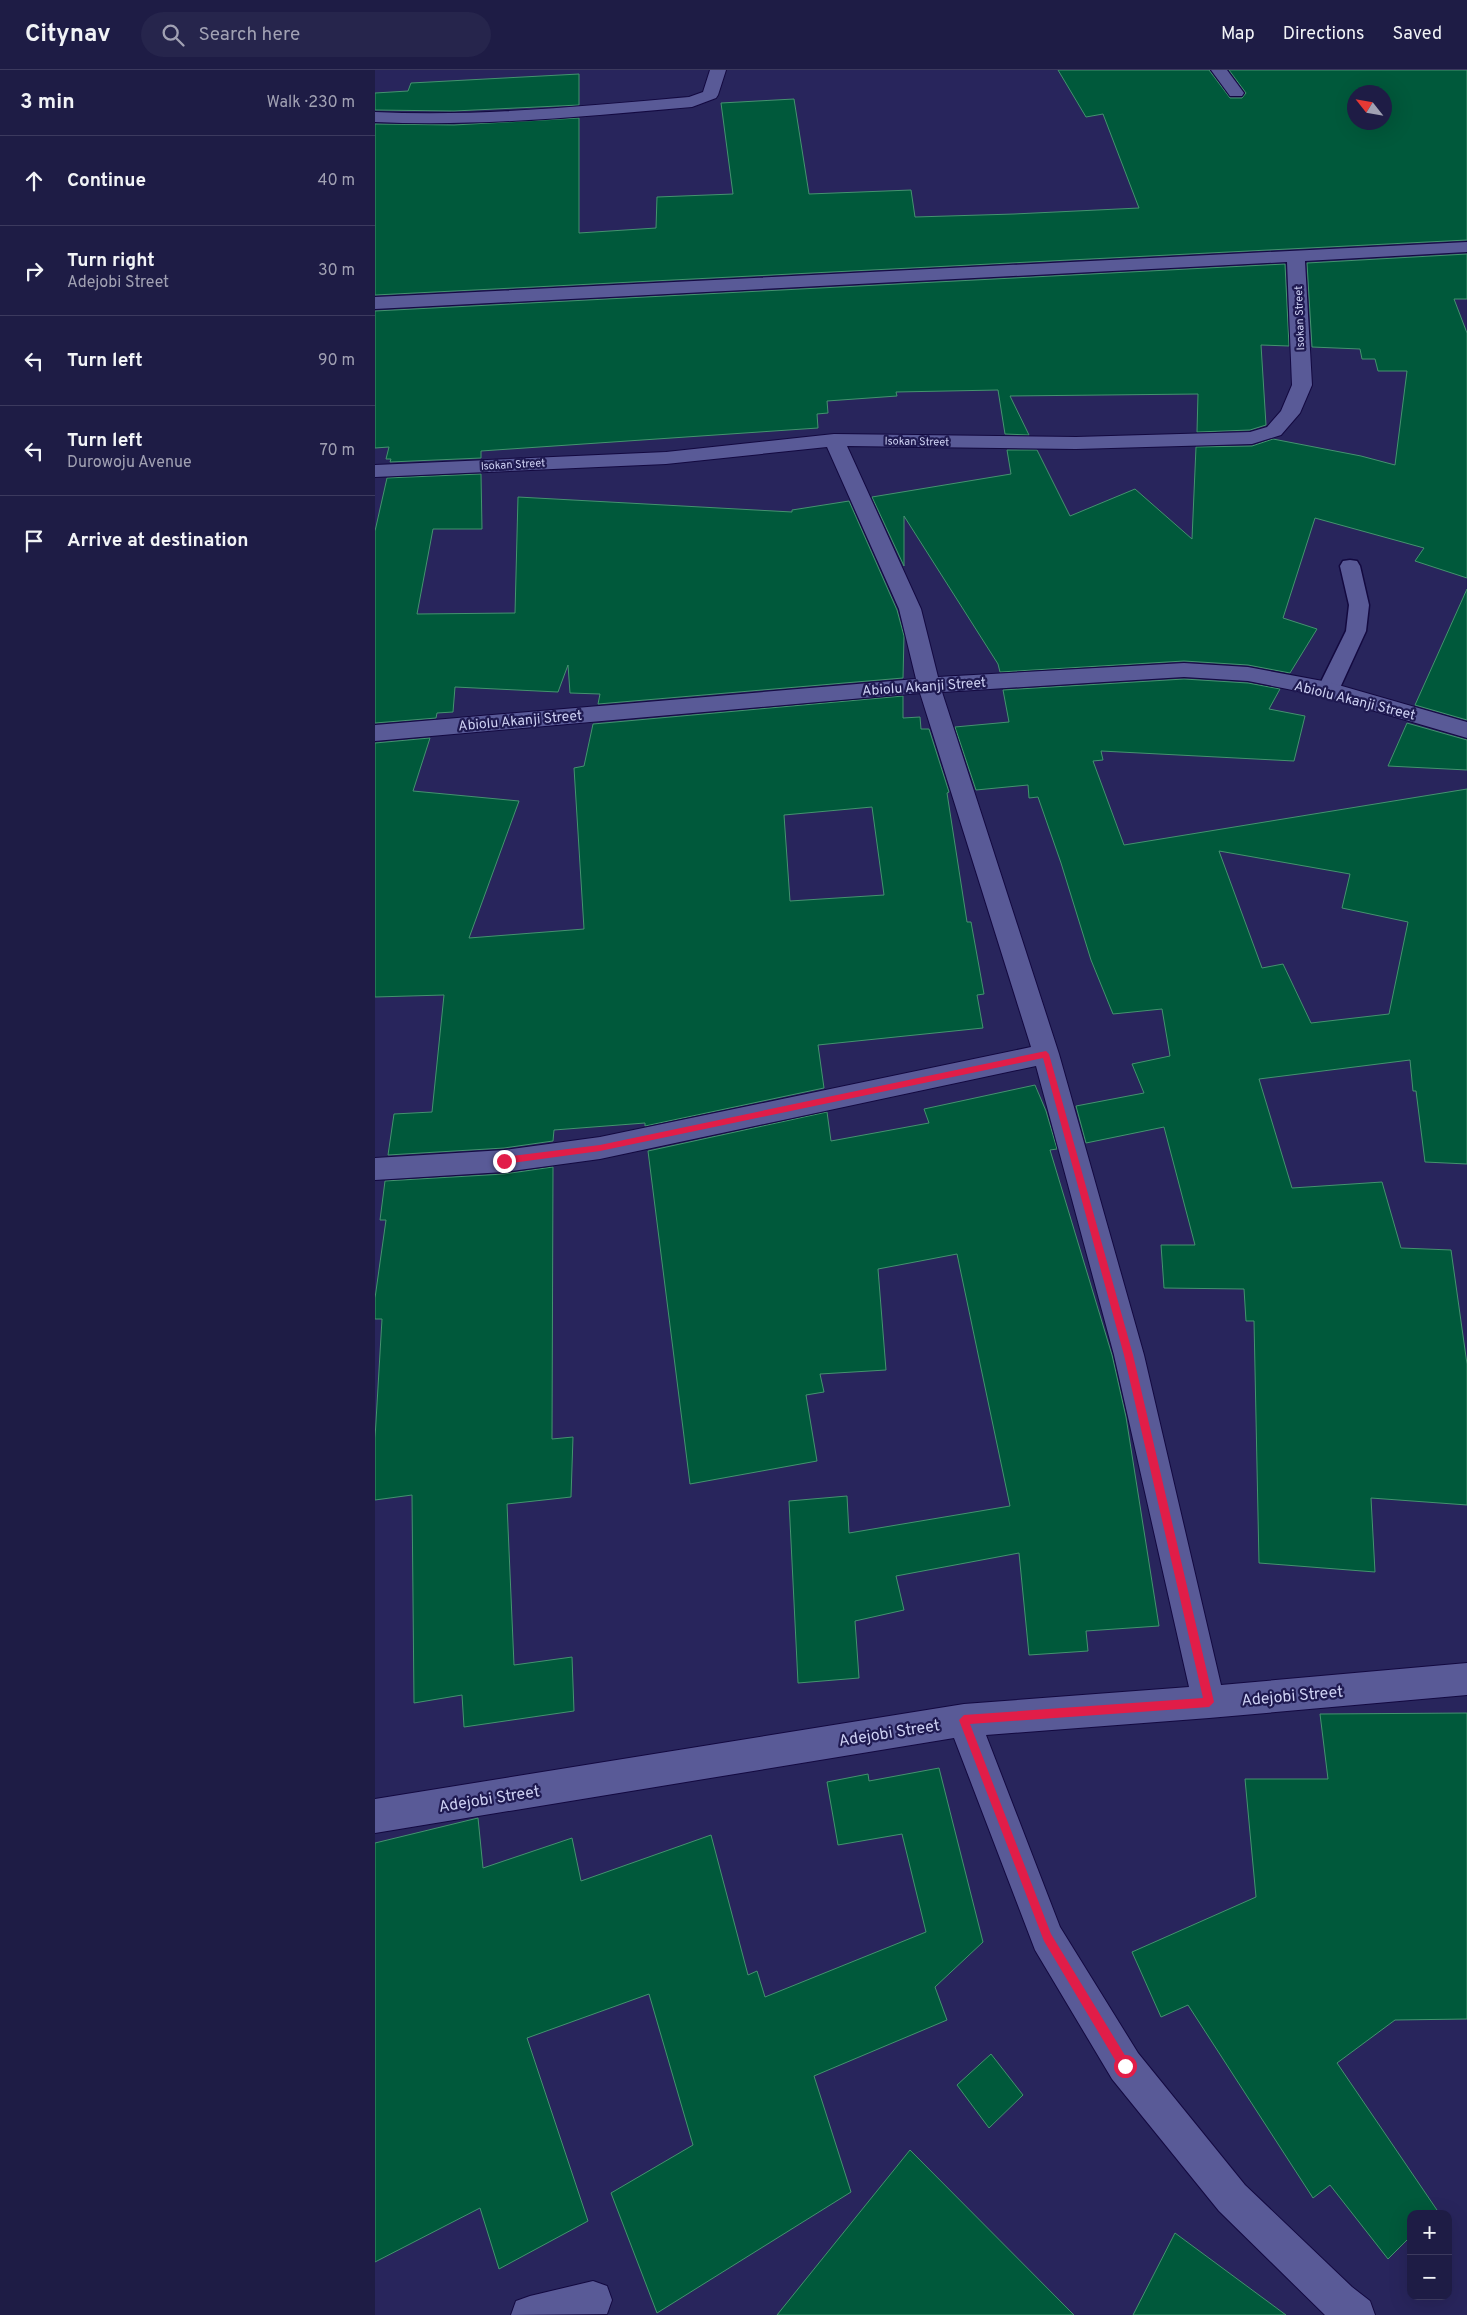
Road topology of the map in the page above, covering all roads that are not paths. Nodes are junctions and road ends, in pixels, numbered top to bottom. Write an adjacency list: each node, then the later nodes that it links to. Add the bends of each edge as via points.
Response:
1 (717, 70): 4 (street, via 710,95 692,102 464,120 419,121)
2 (1219, 70): 3 (street)
3 (1236, 93)
4 (375, 117)
5 (1467, 247): 6 (street)
6 (1296, 255): 7 (street); 8 (street, Isokan Street, via 1302,385 1290,413 1274,431 1252,438 1076,443)
7 (375, 303)
8 (834, 440): 9 (street, Isokan Street, via 666,458); 11 (street, via 910,609)
9 (375, 470)
10 (1350, 566): 12 (lane, via 1359,605 1356,631)
11 (929, 685): 12 (street, Abiolu Akanji Street, via 1184,670 1248,674); 14 (street, Abiolu Akanji Street); 15 (street)
12 (1328, 690): 13 (street, Abiolu Akanji Street)
13 (1467, 730)
14 (375, 733)
15 (1046, 1054): 16 (street, via 600,1148 504,1161); 18 (street, via 1129,1355)
16 (375, 1169)
17 (1467, 1679): 18 (street, Adejobi Street)
18 (1209, 1702): 19 (street, Adejobi Street)
19 (964, 1720): 20 (street, Adejobi Street); 23 (street, via 1047,1938 1125,2066 1232,2198)
20 (375, 1816)
21 (593, 2300): 22 (street)
22 (530, 2315)
23 (1355, 2315)

